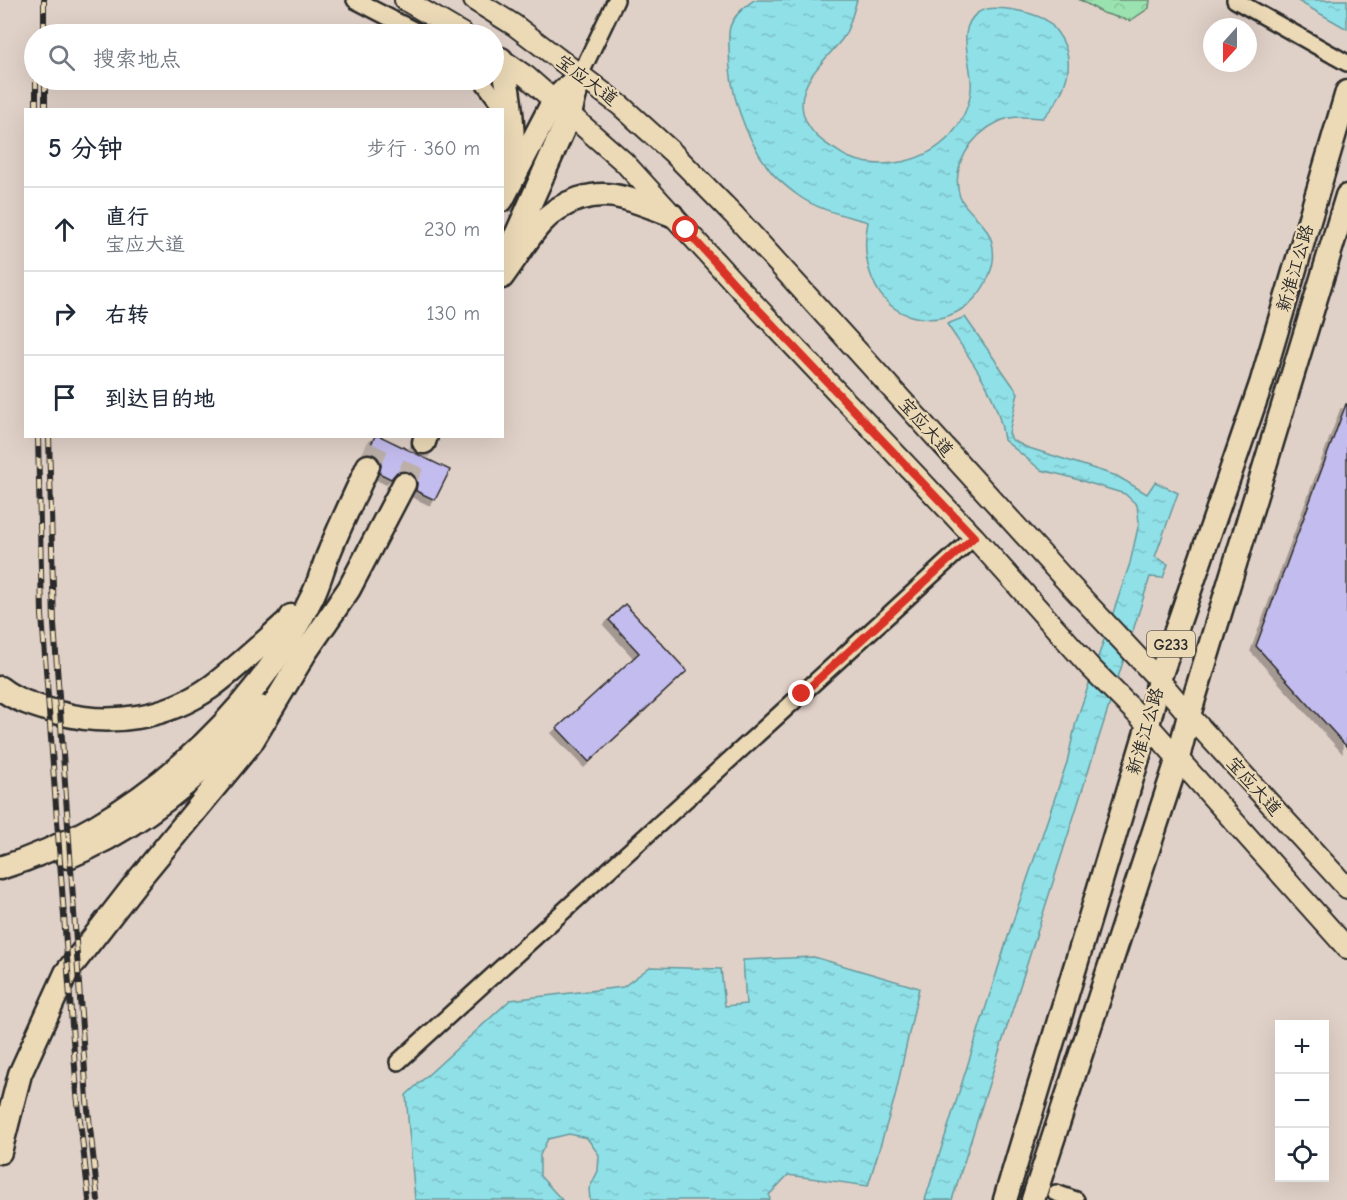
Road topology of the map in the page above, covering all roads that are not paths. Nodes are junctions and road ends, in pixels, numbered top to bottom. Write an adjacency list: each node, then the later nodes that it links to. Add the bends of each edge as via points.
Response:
1 (355, 0): 6 (street)
2 (405, 0): 7 (main road)
3 (474, 0): 11 (main road, 宝应大道)
4 (616, 0): 11 (street)
5 (1235, 0): 9 (street)
6 (402, 24)
7 (446, 24)
8 (504, 61): 14 (main road, 宝应大道)
9 (1347, 63)
10 (504, 73): 17 (highway)
11 (580, 75): 14 (highway); 29 (main road, 宝应大道, via 664,145 734,215)
12 (490, 90): 15 (street)
13 (1347, 92): 29 (highway, 新淮江公路 / G233, via 1261,384)
14 (562, 107): 18 (highway); 21 (main road, 宝应大道, via 624,162); 22 (highway)
15 (503, 108)
16 (504, 109): 17 (street)
17 (513, 121): 18 (highway)
18 (513, 179): 19 (highway)
19 (504, 196)
20 (1347, 196): 31 (highway, 新淮江公路 / G233)
21 (672, 215): 23 (highway, via 622,197 579,198 541,224); 26 (main road, 宝应大道)
22 (504, 261)
23 (504, 274)
24 (369, 466): 27 (highway)
25 (404, 484): 28 (highway, via 349,589)
26 (974, 537): 32 (main road, 宝应大道, via 1091,668); 39 (street)
27 (329, 553): 30 (highway, via 288,621 211,687 171,709 133,718 81,719 37,707); 34 (highway, via 313,595 264,677 218,731)
28 (305, 653): 34 (highway, via 227,746 168,798 125,828); 40 (highway, via 251,743 66,973 20,1074)
29 (1159, 680): 31 (main road, 宝应大道); 32 (highway, 新淮江公路 / G233)
30 (0, 688)
31 (1189, 715): 33 (highway, 新淮江公路 / G233); 37 (main road, 宝应大道)
32 (1148, 725): 33 (main road, 宝应大道); 42 (highway, 新淮江公路 / G233)
33 (1178, 758): 38 (main road, 宝应大道); 43 (highway, 新淮江公路 / G233)
34 (83, 843): 35 (highway); 36 (highway, via 18,877)
35 (0, 868)
36 (0, 882)
37 (1347, 888)
38 (1347, 948)
39 (398, 1062)
40 (0, 1152)
41 (1056, 1193): 44 (street)
42 (1005, 1200)
43 (1033, 1200)
44 (1076, 1200)

